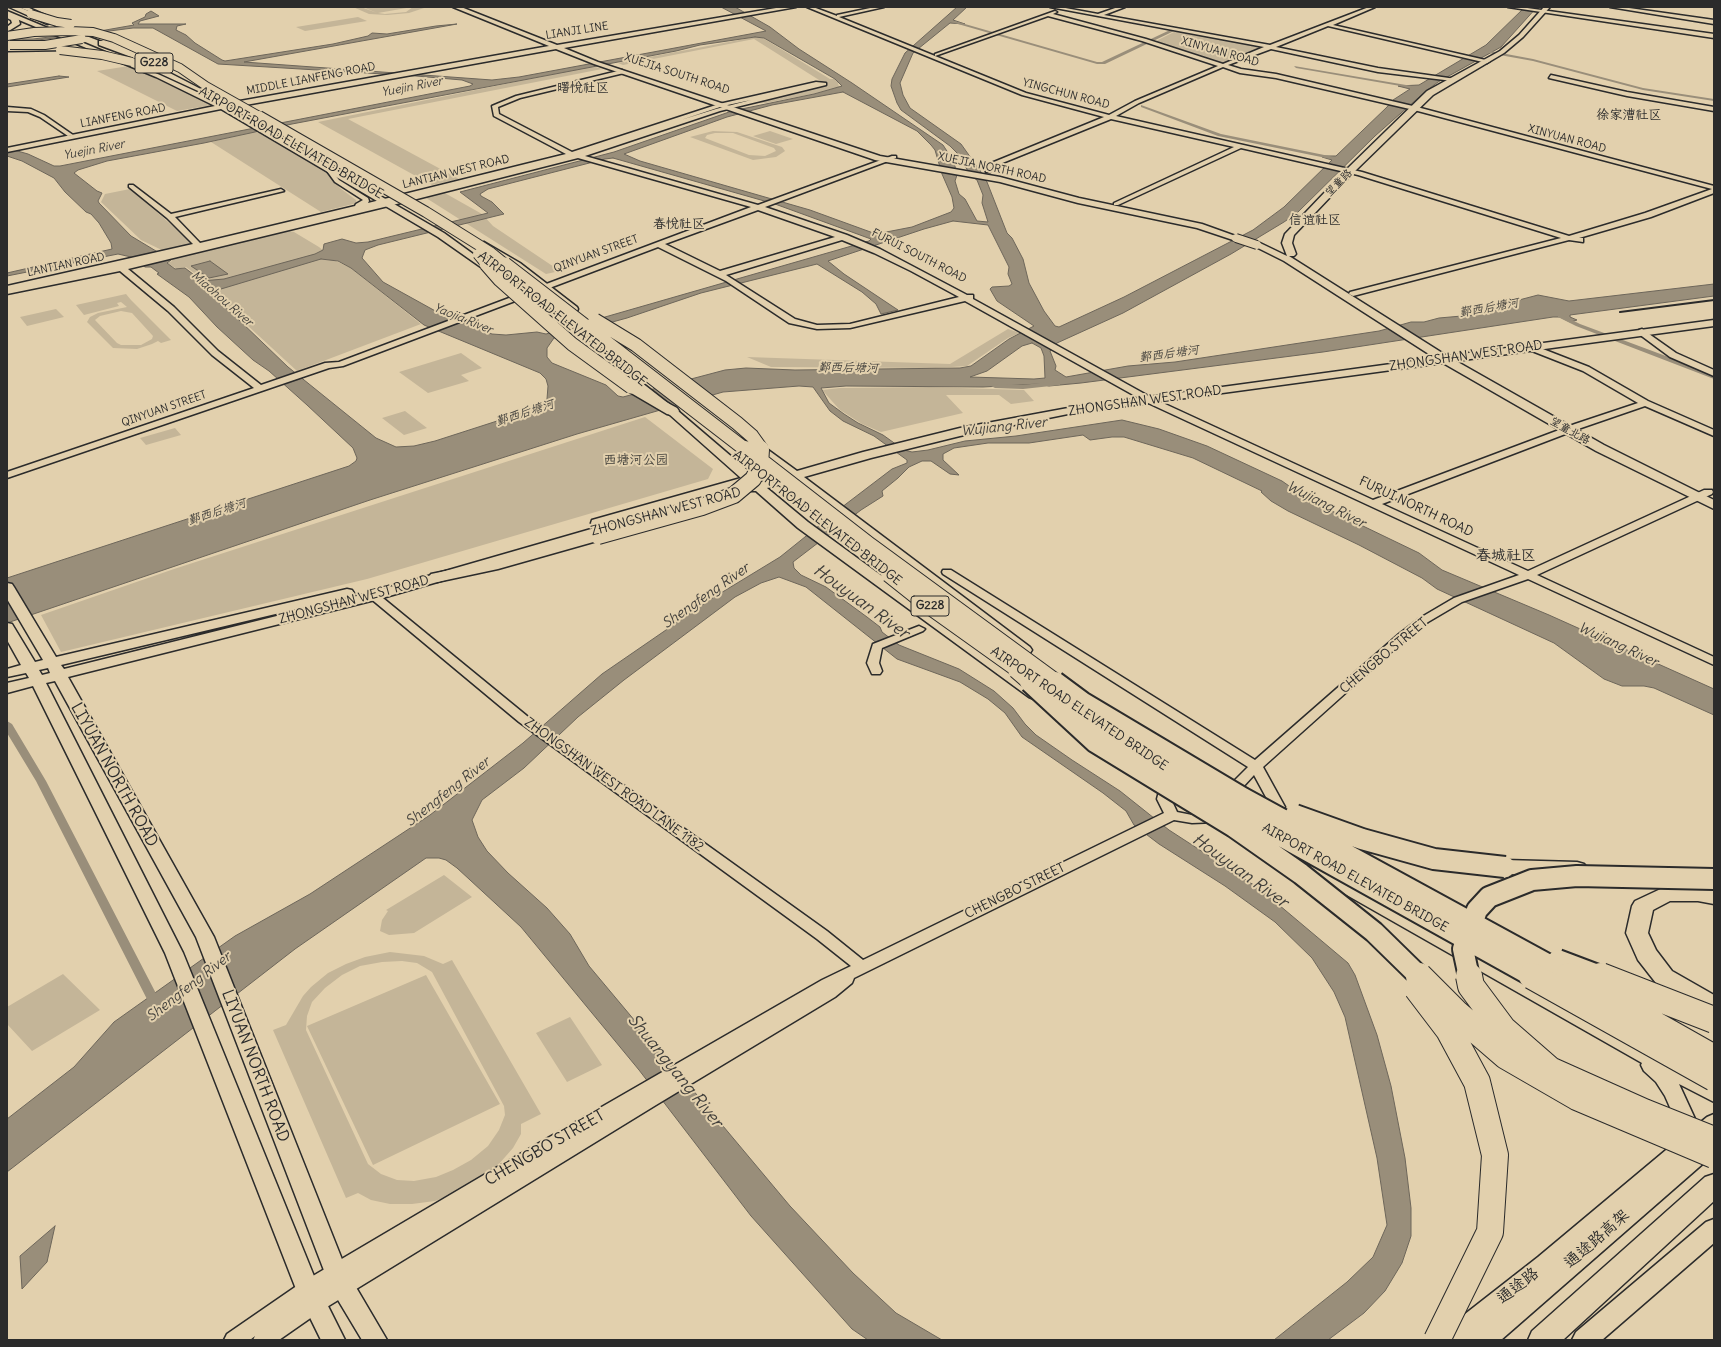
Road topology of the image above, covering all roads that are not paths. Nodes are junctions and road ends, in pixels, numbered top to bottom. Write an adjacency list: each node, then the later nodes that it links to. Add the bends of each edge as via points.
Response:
1 (13, 7): 20 (highway, AIRPORT ROAD ELEVATED BRIDGE / G228)
2 (22, 7): 26 (main road)
3 (456, 7): 38 (main road, XUEJIA SOUTH ROAD)
4 (466, 7): 38 (main road, XUEJIA SOUTH ROAD)
5 (785, 7): 21 (main road, LIANJI LINE)
6 (793, 7): 21 (main road, LIANJI LINE)
7 (809, 7): 37 (street, YINGCHUN ROAD)
8 (818, 7): 23 (street, YINGCHUN ROAD)
9 (882, 7): 23 (street)
10 (1052, 7): 17 (street)
11 (1123, 7): 24 (street)
12 (1373, 7): 27 (street)
13 (1510, 7): 18 (street)
14 (1546, 7): 18 (main road, 望童路)
15 (1612, 7): 25 (street)
16 (7, 9): 50 (highway, AIRPORT ROAD ELEVATED BRIDGE / G228, bridge)
17 (1062, 9): 22 (street); 24 (street)
18 (1539, 13): 33 (street); 42 (main road, 望童路, via 1521,36 1499,54)
19 (7, 14): 28 (main road); 29 (highway, via 15,19 16,24)
20 (31, 14): 31 (highway, bridge, via 87,27 93,30 93,33); 52 (highway, AIRPORT ROAD ELEVATED BRIDGE / G228, bridge)
21 (748, 14): 38 (main road, LIANJI LINE)
22 (1049, 15): 41 (street); 44 (street, XINYUAN ROAD, via 1144,40)
23 (839, 16): 37 (street, YINGCHUN ROAD)
24 (1098, 16): 39 (street)
25 (1714, 22)
26 (64, 24): 28 (main road); 31 (main road)
27 (1328, 25): 39 (street); 42 (street)
28 (48, 29): 32 (main road); 34 (main road); 36 (main road)
29 (7, 30)
30 (1714, 33): 33 (street)
31 (88, 35): 36 (highway, bridge, via 76,42 50,46); 53 (main road, via 193,75)
32 (65, 36): 34 (main road, via 47,34); 54 (main road)
33 (1703, 36): 35 (street)
34 (22, 37): 36 (main road)
35 (1714, 38)
36 (7, 42): 50 (highway, bridge, via 84,52 132,62); 52 (highway, bridge, via 63,31 104,34 180,68)
37 (908, 45): 40 (street, YINGCHUN ROAD)
38 (561, 46): 43 (main road, XUEJIA SOUTH ROAD); 45 (main road, LIANJI LINE)
39 (1271, 47): 44 (street); 51 (street, via 1378,70)
40 (921, 51): 41 (street, YINGCHUN ROAD); 60 (street, YINGCHUN ROAD, via 1024,94)
41 (937, 55): 60 (street, YINGCHUN ROAD, via 1030,93)
42 (1483, 60): 51 (main road, 望童路)
43 (603, 64): 46 (main road, XUEJIA SOUTH ROAD); 55 (main road, XUEJIA SOUTH ROAD)
44 (1224, 66): 56 (street, XINYUAN ROAD); 60 (street, via 1138,102)
45 (408, 72): 47 (main road, LIANJI LINE); 48 (main road, LIANJI LINE)
46 (624, 73): 55 (main road, XUEJIA SOUTH ROAD); 65 (street, via 507,106 507,112); 65 (street, via 518,97 495,106 496,115)
47 (372, 77): 53 (main road, MIDDLE LIANFENG ROAD)
48 (384, 77): 53 (main road, MIDDLE LIANFENG ROAD)
49 (1551, 77): 58 (street, via 1627,94)
50 (182, 80): 87 (highway, AIRPORT ROAD ELEVATED BRIDGE / G228, via 448,233)
51 (1453, 80): 56 (main road, 望童路, via 1430,93)
52 (206, 86): 95 (highway, AIRPORT ROAD ELEVATED BRIDGE / G228, bridge, via 426,212 490,252)
53 (241, 102): 54 (main road, LIANFENG ROAD); 74 (main road)
54 (220, 106): 61 (main road, LIANFENG ROAD); 62 (main road, LIANFENG ROAD); 68 (main road)
55 (730, 106): 55 (street, via 824,84 816,84); 59 (main road); 65 (street, LANTIAN WEST ROAD)
56 (1413, 107): 67 (main road, 望童路); 71 (street, XINYUAN ROAD)
57 (7, 109): 61 (street, via 29,110)
58 (1714, 109)
59 (745, 110): 66 (main road, XUEJIA NORTH ROAD); 66 (main road, XUEJIA NORTH ROAD)
60 (1112, 116): 63 (street, YINGCHUN ROAD); 69 (street, via 986,167)
61 (70, 135): 62 (main road, LIANFENG ROAD)
62 (36, 143): 64 (main road, LIANFENG ROAD)
63 (1243, 145): 67 (street, YINGCHUN ROAD); 76 (street)
64 (7, 149)
65 (582, 155): 74 (street, LANTIAN WEST ROAD); 77 (street, FURUI SOUTH ROAD)
66 (886, 158): 69 (main road, XUEJIA NORTH ROAD); 77 (street, QINYUAN STREET)
67 (1348, 168): 82 (street, YINGCHUN ROAD); 88 (main road, 望童路, via 1290,234 1287,243)
68 (330, 171): 75 (main road); 78 (street, via 337,181 366,199)
69 (988, 174): 76 (main road, XUEJIA NORTH ROAD); 80 (main road, XUEJIA NORTH ROAD, via 1078,200)
70 (131, 186): 79 (street)
71 (1714, 190): 82 (street, via 1648,215)
72 (281, 192): 79 (street)
73 (1714, 196): 82 (street, via 1654,217)
74 (407, 197): 75 (street, LANTIAN WEST ROAD); 93 (main road)
75 (383, 203): 78 (street, LANTIAN WEST ROAD); 89 (street, LANTIAN WEST ROAD); 95 (main road, via 430,228)
76 (1116, 204): 80 (main road, XUEJIA NORTH ROAD, via 1198,222)
77 (760, 205): 81 (street, FURUI SOUTH ROAD); 83 (street, FURUI SOUTH ROAD); 85 (street, QINYUAN STREET); 93 (street, QINYUAN STREET)
78 (345, 210): 86 (street, LANTIAN WEST ROAD)
79 (170, 216): 86 (street)
80 (1239, 236): 84 (main road, bridge)
81 (844, 237): 83 (street, FURUI SOUTH ROAD); 92 (street)
82 (1573, 238): 97 (street)
83 (860, 242): 98 (street, FURUI SOUTH ROAD)
84 (1259, 243): 88 (main road); 101 (main road)
85 (658, 244): 92 (street); 93 (street, QINYUAN STREET)
86 (198, 246): 89 (street, LANTIAN WEST ROAD)
87 (478, 254): 112 (highway, bridge, via 500,280 572,344 632,387); 130 (highway, AIRPORT ROAD ELEVATED BRIDGE / G228, bridge, via 928,605)
88 (1291, 254): 97 (main road)
89 (163, 256): 90 (street)
90 (132, 263): 91 (street, LANTIAN ROAD); 94 (street, LANTIAN ROAD)
91 (122, 268): 96 (street, LANTIAN ROAD); 109 (street, via 166,304 220,357)
92 (720, 274): 98 (street, via 792,321 822,328 850,326)
93 (543, 284): 95 (street, QINYUAN STREET); 102 (main road, via 585,319)
94 (7, 288)
95 (521, 288): 102 (highway, bridge, via 554,293); 109 (street, QINYUAN STREET, via 340,364 328,365); 112 (main road, via 562,326); 136 (highway, AIRPORT ROAD ELEVATED BRIDGE / G228, bridge, via 1082,702)
96 (7, 292)
97 (1356, 296): 101 (main road)
98 (969, 298): 110 (street, FURUI SOUTH ROAD)
99 (1714, 314): 106 (main road, ZHONGSHAN WEST ROAD, via 1579,332)
100 (1714, 323): 103 (main road, ZHONGSHAN WEST ROAD)
101 (1394, 324): 105 (main road); 106 (main road, via 1426,339)
102 (599, 327): 113 (main road); 113 (highway, via 718,414); 124 (highway, bridge, via 636,345 752,436 762,450 760,466 753,479 734,495 702,507 492,566)
103 (1642, 332): 104 (main road, ZHONGSHAN WEST ROAD); 108 (street, via 1672,356)
104 (1530, 347): 107 (main road, ZHONGSHAN WEST ROAD); 111 (street, via 1586,369)
105 (1430, 351): 106 (main road, 望童北路); 110 (main road, ZHONGSHAN WEST ROAD)
106 (1444, 356): 107 (main road, 望童北路); 110 (main road, ZHONGSHAN WEST ROAD); 114 (main road, 望童北路)
107 (1456, 358): 114 (main road, 望童北路)
108 (1714, 373)
109 (266, 388): 117 (street, QINYUAN STREET)
110 (1148, 396): 116 (main road, ZHONGSHAN WEST ROAD, via 960,432); 120 (street, FURUI NORTH ROAD)
111 (1645, 403): 114 (street); 115 (street)
112 (673, 412): 118 (main road)
113 (732, 428): 116 (main road)
114 (1573, 428): 119 (main road, 望童北路); 120 (street)
115 (1714, 433)
116 (792, 473): 118 (main road, ZHONGSHAN WEST ROAD); 139 (main road, via 1075,688)
117 (7, 474)
118 (754, 483): 124 (main road, ZHONGSHAN WEST ROAD); 131 (main road, ZHONGSHAN WEST ROAD); 138 (main road, via 803,525 1101,742)
119 (1707, 495): 121 (main road, 望童北路); 123 (street, CHENGBO STREET)
120 (1374, 503): 123 (street, FURUI NORTH ROAD)
121 (1714, 504)
122 (947, 572): 137 (street)
123 (1529, 575): 129 (street, FURUI NORTH ROAD); 137 (street, CHENGBO STREET, via 1458,600 1424,620)
124 (437, 577): 126 (main road, ZHONGSHAN WEST ROAD)
125 (7, 587): 131 (main road, LIYUAN NORTH ROAD)
126 (374, 596): 131 (main road, ZHONGSHAN WEST ROAD); 148 (street, ZHONGSHAN WEST ROAD LANE 1182, via 523,719 822,935)
127 (919, 629): 132 (street, via 877,646 873,663)
128 (10, 631): 134 (main road, LIYUAN NORTH ROAD)
129 (1714, 661)
130 (1009, 663): 146 (highway, bridge, via 1095,742 1234,827 1301,874); 156 (highway, AIRPORT ROAD ELEVATED BRIDGE / G228, bridge, via 1126,744 1231,808)
131 (55, 669): 134 (main road, ZHONGSHAN WEST ROAD); 164 (main road, LIYUAN NORTH ROAD, via 205,937)
132 (876, 671)
133 (7, 673): 134 (main road)
134 (35, 674): 135 (main road, ZHONGSHAN WEST ROAD); 165 (main road, LIYUAN NORTH ROAD, via 174,953 206,1027)
135 (7, 688)
136 (1169, 754): 143 (highway, bridge, via 1270,805 1324,828 1434,858 1505,866); 147 (highway, AIRPORT ROAD ELEVATED BRIDGE / G228, bridge, via 1250,802)
137 (1256, 766): 139 (street, CHENGBO STREET); 140 (street)
138 (1166, 783): 141 (street, via 1164,799); 142 (main road)
139 (1238, 784): 140 (main road)
140 (1278, 807): 150 (main road)
141 (1171, 816): 142 (street, via 1192,819); 148 (street, CHENGBO STREET)
142 (1223, 818): 154 (main road)
143 (1714, 872)
144 (1714, 879): 159 (highway, bridge, via 1577,876 1532,880 1489,897 1477,910 1463,949 1471,986 1503,1029 1550,1070 1644,1112)
145 (1714, 896): 149 (highway, via 1698,893 1667,894 1643,906 1637,933 1646,954 1664,977)
146 (1374, 932): 161 (highway, bridge, via 1455,1012 1506,1056 1577,1097); 170 (highway, bridge, via 1449,1030 1477,1082 1495,1156 1490,1232)
147 (1503, 939): 151 (highway, bridge); 155 (highway, AIRPORT ROAD ELEVATED BRIDGE / G228, bridge)
148 (861, 966): 164 (street, CHENGBO STREET, via 830,993 685,1072)
149 (1714, 1005)
150 (1654, 1017): 152 (main road); 153 (main road)
151 (1714, 1020)
152 (1714, 1039)
153 (1714, 1050)
154 (1637, 1052): 157 (main road); 160 (main road, via 1663,1076 1674,1093 1686,1121)
155 (1714, 1058)
156 (1714, 1078)
157 (1714, 1094)
158 (1714, 1123): 160 (main road, 通途路)
159 (1714, 1139): 172 (highway, 通途路高架, bridge)
160 (1685, 1147): 171 (main road, 通途路, via 1546,1264)
161 (1714, 1155)
162 (1714, 1185): 173 (highway)
163 (1714, 1229): 174 (main road)
164 (340, 1281): 165 (street, CHENGBO STREET); 169 (main road, LIYUAN NORTH ROAD)
165 (312, 1297): 166 (street, CHENGBO STREET); 167 (street, CHENGBO STREET); 168 (main road, LIYUAN NORTH ROAD)
166 (234, 1340)
167 (263, 1340)
168 (333, 1340)
169 (375, 1340)
170 (1437, 1340)
171 (1450, 1340)
172 (1480, 1340)
173 (1542, 1340)
174 (1584, 1340)

